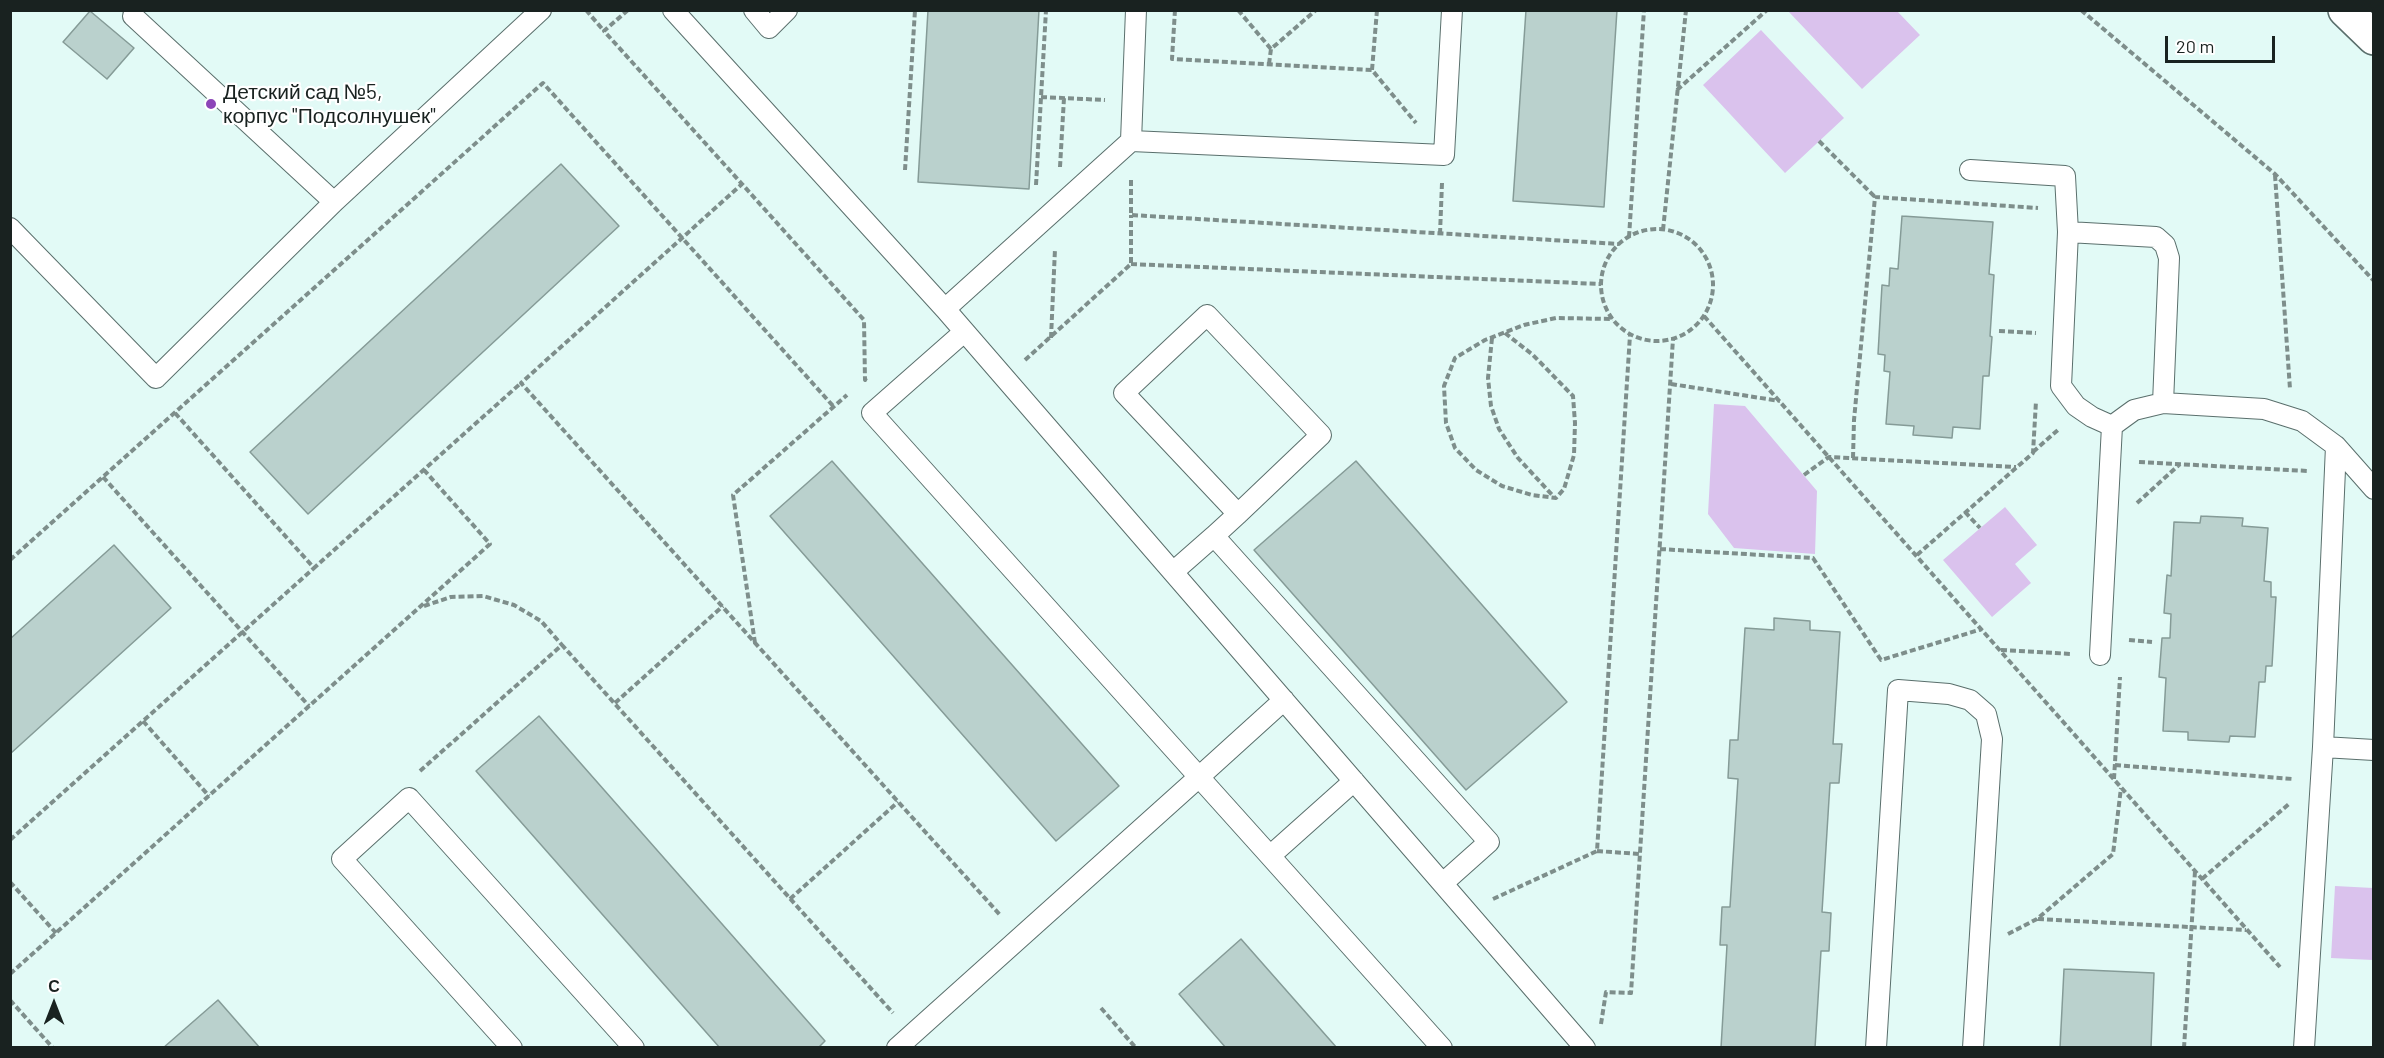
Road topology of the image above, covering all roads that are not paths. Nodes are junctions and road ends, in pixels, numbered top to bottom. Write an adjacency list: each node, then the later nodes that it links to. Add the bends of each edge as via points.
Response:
1 (541, 10): 12 (lane)
2 (673, 10): 15 (lane)
3 (753, 10): 4 (lane, via 769,28)
4 (787, 10)
5 (1136, 10): 10 (lane)
6 (1452, 10): 10 (lane, via 1444,155)
7 (2345, 10): 9 (main road)
8 (133, 16): 12 (lane)
9 (2373, 38)
10 (1131, 141): 15 (lane)
11 (1970, 170): 14 (lane, via 2066,176)
12 (334, 202): 13 (lane, via 156,378)
13 (10, 228)
14 (2068, 232): 17 (lane, via 2156,237 2165,245 2169,258); 18 (lane, via 2061,386 2076,406)
15 (945, 309): 16 (lane)
16 (964, 332): 23 (lane); 28 (lane, via 872,414)
17 (2163, 403): 18 (lane, via 2134,410); 19 (lane, via 2264,409 2302,421)
18 (2112, 426): 24 (lane)
19 (2336, 446): 20 (lane); 26 (lane)
20 (2373, 489)
21 (1238, 514): 21 (lane, via 1321,435 1207,315 1124,393); 22 (lane)
22 (1214, 536): 23 (lane); 31 (lane, via 1488,842)
23 (1173, 572): 25 (lane)
24 (2100, 656)
25 (1284, 700): 28 (lane); 29 (lane)
26 (2323, 747): 27 (lane); 39 (lane)
27 (2373, 750)
28 (1199, 777): 30 (lane); 34 (lane)
29 (1354, 781): 30 (lane); 31 (lane)
30 (1270, 856): 35 (lane)
31 (1443, 884): 36 (lane)
32 (512, 1047): 33 (lane, via 342,859 410,798)
33 (634, 1047)
34 (897, 1047)
35 (1442, 1047)
36 (1585, 1047)
37 (1876, 1047): 38 (lane, via 1898,690 1970,700 1986,714 1992,739)
38 (1973, 1047)
39 (2304, 1047)

